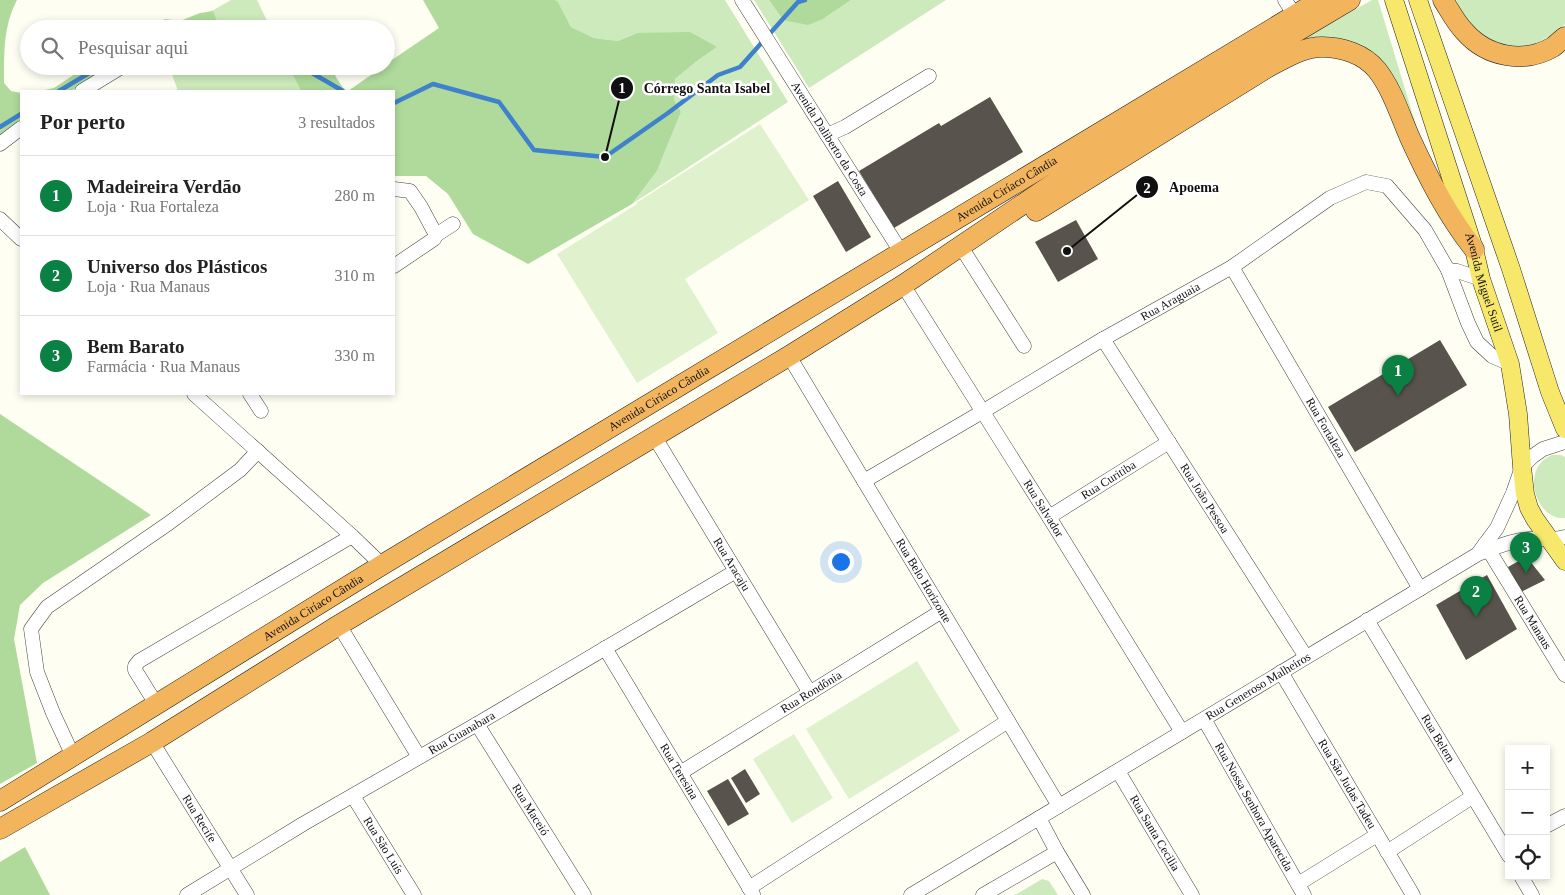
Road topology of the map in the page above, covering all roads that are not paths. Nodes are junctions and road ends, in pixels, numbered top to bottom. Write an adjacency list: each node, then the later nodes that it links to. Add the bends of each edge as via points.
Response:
1 (742, 0): 13 (street, Avenida Daliberto da Costa)
2 (1350, 0): 25 (highway, via 1146,121)
3 (1394, 0): 20 (main road, Avenida Miguel Sutil)
4 (1418, 0): 37 (main road)
5 (1444, 0): 8 (highway, via 1466,33 1480,46 1497,54 1516,57 1532,54 1552,47)
6 (1318, 1): 7 (highway, Avenida Ciríaco Cândia)
7 (1290, 8): 22 (highway, Avenida Ciríaco Cândia, via 1240,48)
8 (1565, 37)
9 (108, 75): 11 (street)
10 (930, 76): 13 (street)
11 (84, 90)
12 (20, 129): 14 (street)
13 (827, 135): 22 (street, Avenida Daliberto da Costa)
14 (0, 144)
15 (395, 189): 18 (street, via 410,191)
16 (0, 219): 19 (street)
17 (453, 224): 18 (street)
18 (436, 235): 23 (street)
19 (20, 238)
20 (1474, 249): 21 (highway, via 1442,202 1377,70 1350,52 1322,47 1306,48 1270,66 1013,225); 27 (main road, Avenida Miguel Sutil)
21 (963, 250): 25 (highway); 30 (street)
22 (901, 252): 49 (highway, Avenida Ciríaco Cândia)
23 (395, 265)
24 (1232, 267): 26 (street, Rua Araguaia, via 1330,198 1366,182 1387,186 1425,230); 29 (street, Rua Araguaia); 51 (street, Rua Fortaleza)
25 (928, 268): 28 (highway)
26 (1448, 270): 27 (street); 32 (street, Rua Araguaia, via 1478,342 1492,356)
27 (1481, 279): 32 (main road, Avenida Miguel Sutil)
28 (903, 285): 31 (highway); 36 (street, Rua Salvador)
29 (1103, 339): 36 (street, Rua Araguaia); 39 (street, Rua João Pessoa)
30 (1024, 346)
31 (789, 356): 38 (highway); 43 (street, Rua Belo Horizonte)
32 (1510, 364): 42 (main road, Avenida Miguel Sutil)
33 (195, 395): 41 (street)
34 (251, 395): 35 (street)
35 (261, 411)
36 (982, 412): 43 (street, Rua Araguaia); 44 (street, Rua Salvador)
37 (1565, 429)
38 (654, 436): 50 (street, Rua Aracaju); 54 (highway)
39 (1168, 442): 44 (street, Rua Curitiba); 56 (street, Rua João Pessoa)
40 (1565, 442): 42 (street, via 1543,449)
41 (258, 451): 45 (street); 66 (street, via 240,470 169,523 47,607 31,628 37,672)
42 (1522, 468): 46 (main road, Avenida Miguel Sutil, via 1529,508 1535,519); 47 (street)
43 (864, 481): 52 (street, Rua Belo Horizonte)
44 (1049, 517): 64 (street, Rua Salvador)
45 (352, 536): 49 (street); 60 (street, via 139,661 135,670)
46 (1557, 538): 47 (street, Rua Generoso Malheiros, via 1514,541); 48 (main road, Avenida Miguel Sutil)
47 (1485, 549): 51 (street, Rua Generoso Malheiros); 58 (street, Rua Manaus)
48 (1565, 562)
49 (382, 565): 60 (highway, Avenida Ciríaco Cândia)
50 (736, 571): 55 (street, Rua Guanabara); 59 (street, Rua Aracaju)
51 (1420, 589): 53 (street, Rua Generoso Malheiros)
52 (942, 611): 59 (street, Rua Rondônia); 62 (street, Rua Belo Horizonte)
53 (1367, 620): 56 (street, Rua Generoso Malheiros); 71 (street, Rua Belem)
54 (339, 626): 65 (highway); 67 (street)
55 (605, 648): 63 (street, Rua Guanabara); 69 (street, Rua Teresina)
56 (1306, 657): 57 (street, Rua Generoso Malheiros)
57 (1281, 672): 61 (street, Rua Generoso Malheiros); 78 (street, Rua São Judas Tadeu)
58 (1565, 675)
59 (810, 693): 69 (street, Rua Rondônia)
60 (156, 704): 66 (highway, Avenida Ciríaco Cândia)
61 (1204, 719): 64 (street, Rua Generoso Malheiros); 84 (street, Rua Nossa Senhora Aparecida)
62 (1008, 721): 73 (street, Rua Belo Horizonte); 85 (street)
63 (477, 724): 67 (street, Rua Guanabara); 89 (street, Rua Maceió)
64 (1182, 732): 68 (street, Rua Generoso Malheiros)
65 (152, 742): 77 (highway); 82 (street, Rua Recife)
66 (74, 756): 72 (highway, Avenida Ciríaco Cândia)
67 (419, 756): 70 (street, Rua Guanabara)
68 (1118, 771): 73 (street, Rua Generoso Malheiros); 93 (street, Rua Santa Cecilia)
69 (680, 773): 85 (street, Rua Teresina)
70 (353, 796): 82 (street, Rua Guanabara); 88 (street, Rua São Luís)
71 (1472, 797): 79 (street, Rua Belem); 81 (street)
72 (0, 801)
73 (1059, 806): 75 (street, Rua Generoso Malheiros)
74 (1565, 816): 76 (street)
75 (1038, 818): 80 (street); 90 (street, Rua Generoso Malheiros)
76 (1550, 824)
77 (0, 829)
78 (1377, 835): 81 (street, Rua São Judas Tadeu); 84 (street)
79 (1505, 847)
80 (1057, 852): 91 (street); 92 (street)
81 (1387, 852): 94 (street, Rua São Judas Tadeu)
82 (231, 868): 86 (street, Rua Guanabara); 87 (street, Rua Recife)
83 (1523, 880): 95 (street)
84 (1301, 890)
85 (751, 892)
86 (187, 895)
87 (247, 895)
88 (414, 895)
89 (584, 895)
90 (911, 895)
91 (984, 895)
92 (1083, 895)
93 (1192, 895)
94 (1413, 895)
95 (1532, 895)

